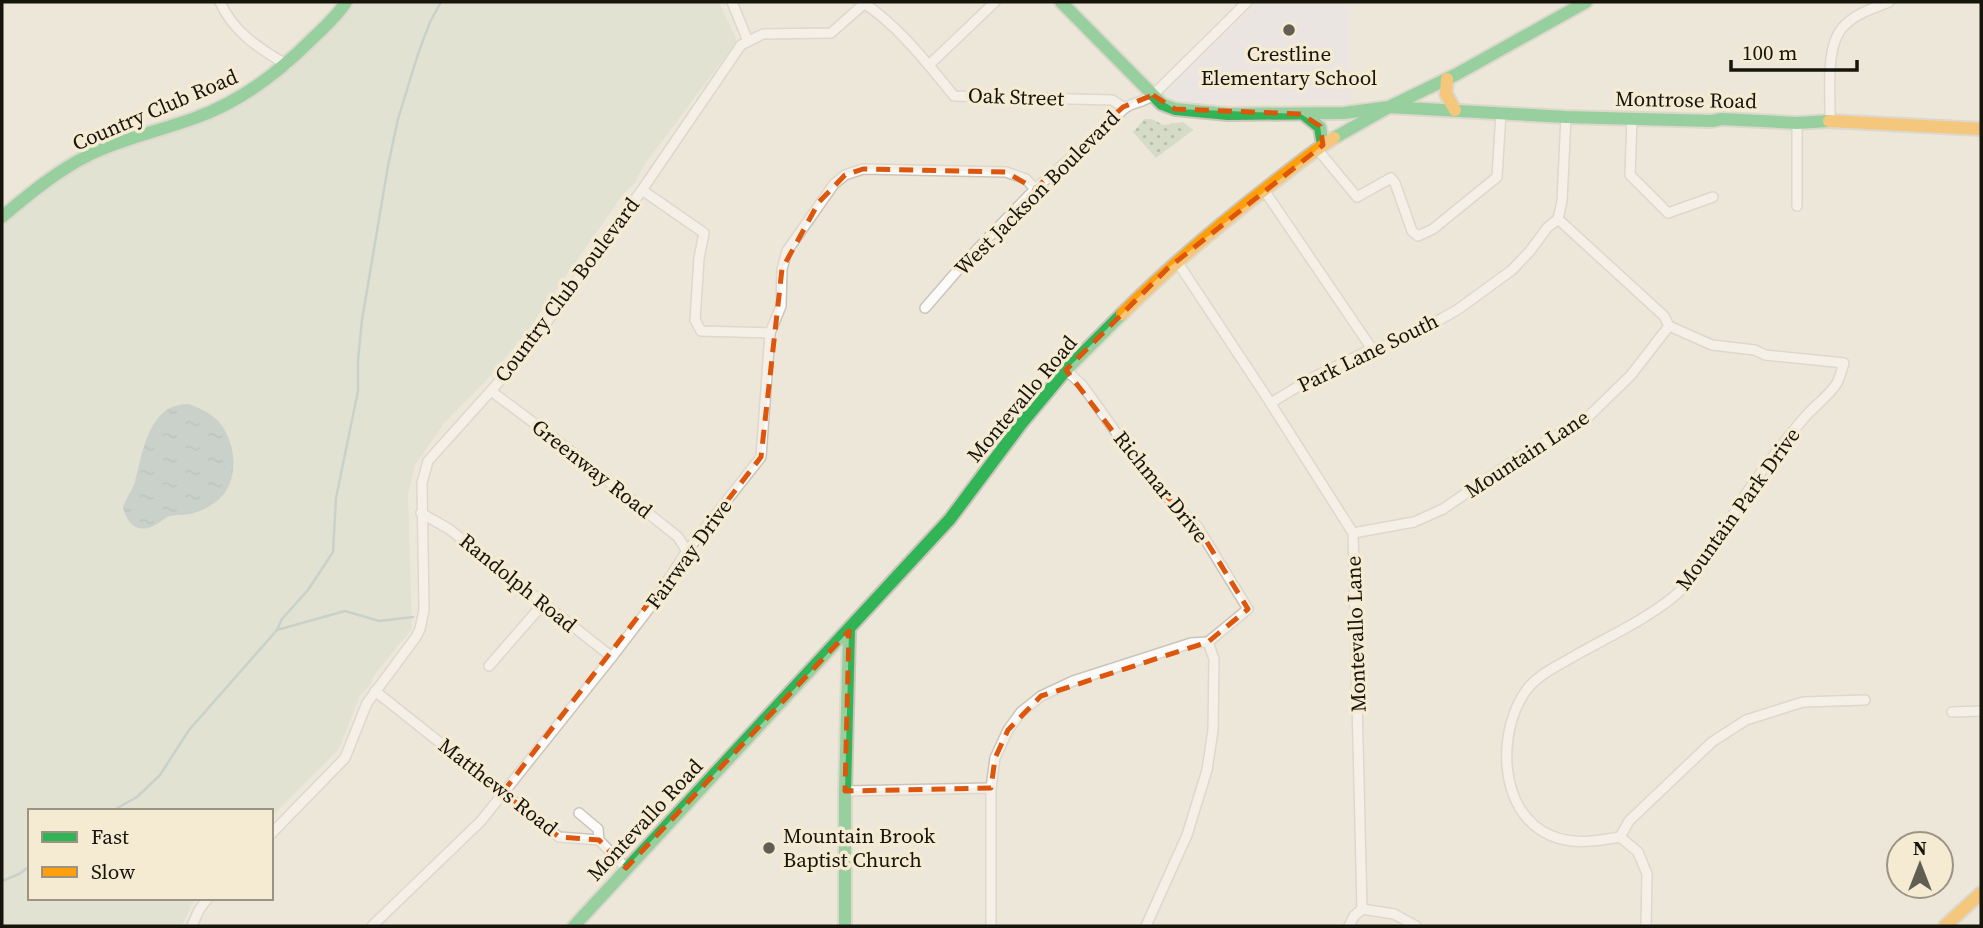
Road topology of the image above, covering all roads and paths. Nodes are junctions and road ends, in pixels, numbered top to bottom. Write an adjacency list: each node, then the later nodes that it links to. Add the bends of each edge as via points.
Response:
1 (220, 2): 13 (street, via 242,35)
2 (346, 2): 13 (main road, Country Club Road, via 334,20)
3 (732, 2): 12 (street)
4 (885, 2): 11 (street)
5 (995, 2): 14 (street)
6 (1060, 2): 16 (main road)
7 (1247, 2): 16 (street, West Jackson Boulevard)
8 (1586, 2): 15 (main road, Montevallo Road)
9 (1889, 2): 24 (street, via 1843,25 1836,38 1831,54)
10 (863, 3): 11 (street, Oak Street); 12 (street, via 831,33 763,34)
11 (875, 10): 14 (street, Oak Street)
12 (748, 41): 29 (street, Country Club Boulevard)
13 (287, 65): 33 (main road, Country Club Road, via 221,107 88,156 35,188)
14 (929, 65): 17 (street, Oak Street, via 954,96 1112,100)
15 (1447, 79): 18 (main road, Montevallo Road); 19 (main road, via 1446,94)
16 (1153, 95): 17 (street, West Jackson Boulevard); 21 (main road, via 1175,109)
17 (1123, 107): 28 (street, West Jackson Boulevard)
18 (1389, 107): 19 (main road, Montrose Road); 21 (main road); 27 (main road, Montevallo Road)
19 (1455, 110): 20 (main road, Montrose Road)
20 (1501, 112): 22 (main road, Montrose Road); 27 (street, via 1497,177 1418,236 1391,178 1357,197)
21 (1301, 114): 27 (main road, via 1316,120 1323,135)
22 (1566, 117): 23 (main road, Montrose Road); 34 (street)
23 (1632, 118): 25 (main road, Montrose Road); 31 (street, via 1630,175 1668,212)
24 (1830, 121): 25 (main road, Montrose Road); 26 (main road, Montrose Road)
25 (1797, 123): 32 (street)
26 (1981, 129)
27 (1320, 148): 30 (main road, Montevallo Road)
28 (1035, 189): 36 (street, West Jackson Boulevard); 38 (street, Fairway Drive, via 1026,179 1006,172 863,169 845,175 819,202 787,251 781,306)
29 (642, 190): 38 (street, via 704,233 695,320 701,331); 41 (street, Country Club Boulevard, via 523,355)
30 (1264, 190): 35 (main road, Montevallo Road); 39 (street)
31 (1713, 197)
32 (1797, 205)
33 (2, 217)
34 (1558, 219): 37 (street, Mountain Park Drive, via 1664,316); 39 (street, Park Lane South, via 1512,270 1457,310)
35 (1178, 263): 40 (main road, Montevallo Road); 42 (street, Montevallo Lane)
36 (925, 309)
37 (1669, 326): 44 (street, Mountain Lane, via 1631,375 1587,418 1443,509 1414,522); 60 (street, Mountain Park Drive, via 1712,345 1844,363 1837,383 1751,486 1692,578 1674,597 1639,620 1542,675 1511,719 1506,764 1511,789 1525,817 1555,838 1586,842)
38 (770, 333): 45 (street, Fairway Drive, via 761,457)
39 (1372, 349): 42 (street, Park Lane South)
40 (1066, 370): 47 (main road, Montevallo Road, via 950,519); 48 (street, Richmar Drive, via 1083,386 1150,480 1197,526 1248,609)
41 (491, 391): 43 (street, Country Club Boulevard, via 428,461); 45 (street, Greenway Road, via 678,537)
42 (1271, 403): 44 (street, Montevallo Lane)
43 (421, 513): 46 (street, Randolph Road, via 449,529); 51 (street, Country Club Boulevard, via 423,620 416,637)
44 (1353, 533): 65 (street, Montevallo Lane)
45 (687, 551): 49 (street, Fairway Drive)
46 (543, 604): 49 (street, Randolph Road); 50 (street)
47 (849, 631): 56 (main road); 62 (main road, Montevallo Road)
48 (1208, 642): 55 (street, via 1191,643 1073,681 1041,696 1008,730 995,758); 71 (street, via 1214,659 1207,770 1187,835)
49 (612, 657): 57 (street, Fairway Drive)
50 (489, 666)
51 (375, 691): 57 (street, Matthews Road); 59 (street, Country Club Boulevard, via 345,758)
52 (1865, 700): 60 (street, via 1803,702 1746,720 1712,742 1629,821)
53 (1981, 711): 54 (street)
54 (1952, 712)
55 (991, 788): 56 (street); 70 (street)
56 (845, 791): 69 (main road)
57 (503, 792): 61 (street, Matthews Road, via 559,837); 67 (street, Fairway Drive, via 481,821)
58 (579, 813): 61 (street, via 598,830)
59 (273, 832)
60 (1620, 837): 74 (street, via 1638,852 1647,874)
61 (599, 840): 62 (street)
62 (626, 868): 68 (main road, Montevallo Road)
63 (1981, 893): 75 (main road)
64 (206, 900): 66 (street)
65 (1362, 909): 72 (street); 73 (street, via 1394,914)
66 (192, 926)
67 (372, 926)
68 (574, 926)
69 (845, 926)
70 (991, 926)
71 (1146, 926)
72 (1349, 926)
73 (1416, 926)
74 (1646, 926)
75 (1945, 926)

